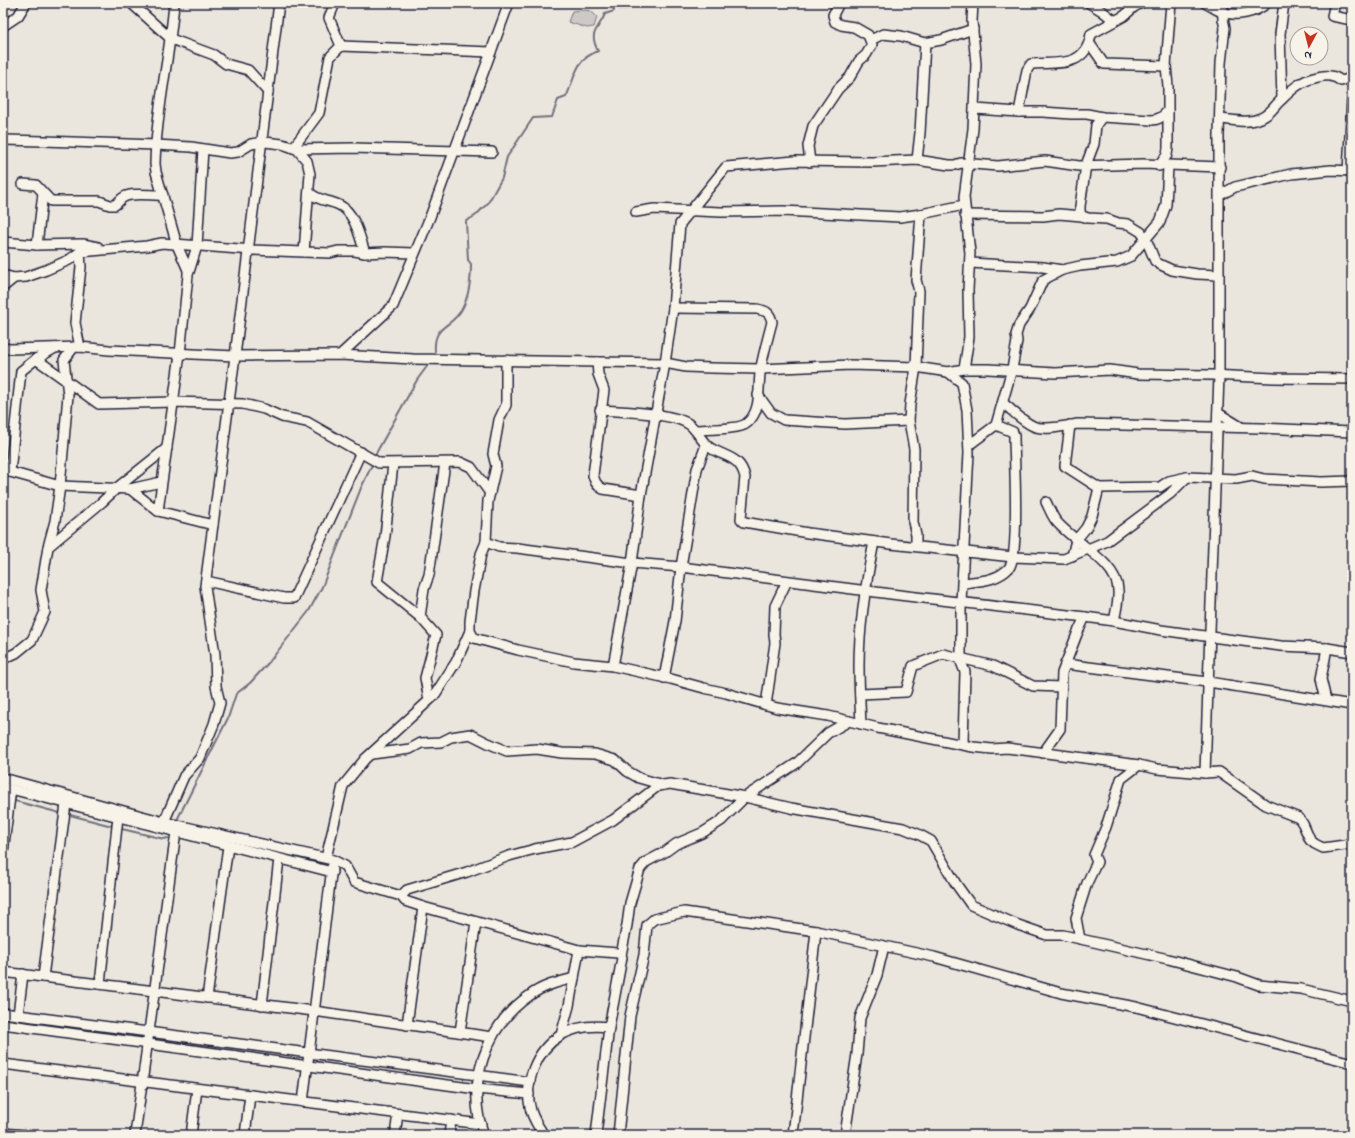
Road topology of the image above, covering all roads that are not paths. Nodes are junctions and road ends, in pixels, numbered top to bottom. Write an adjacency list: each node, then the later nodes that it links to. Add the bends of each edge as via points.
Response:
1 (26, 3): 19 (street, via 18,16)
2 (131, 3): 21 (street)
3 (174, 3): 21 (street)
4 (279, 3): 29 (street)
5 (335, 3): 25 (street, via 329,18)
6 (509, 3): 26 (street)
7 (839, 3): 22 (street, via 833,15 835,22 854,27 868,35)
8 (973, 3): 20 (street)
9 (1089, 3): 18 (street)
10 (1141, 3): 18 (street)
11 (1171, 3): 27 (street)
12 (1205, 3): 16 (street)
13 (1267, 3): 16 (street, via 1254,11 1236,14)
14 (1284, 3): 30 (street, via 1280,34)
15 (1335, 3): 17 (street, via 1332,16)
16 (1222, 8): 36 (street, via 1225,28 1221,63)
17 (1352, 20)
18 (1115, 21): 24 (street, via 1092,34)
19 (3, 26)
20 (973, 29): 23 (street); 32 (street, via 976,64)
21 (171, 39): 29 (street, via 214,55 226,64 248,70); 39 (street)
22 (871, 40): 23 (street, via 883,34); 45 (street, via 871,50 859,61 813,126 808,146)
23 (925, 43): 44 (street)
24 (1090, 44): 27 (street, via 1104,64); 34 (street, via 1081,56 1064,63 1030,64)
25 (341, 46): 26 (street); 41 (street, via 330,58 320,113)
26 (491, 52): 42 (street)
27 (1166, 66): 33 (street)
28 (1352, 78): 30 (street, via 1341,81 1335,76 1312,78 1304,81)
29 (268, 92): 38 (street)
30 (1282, 99): 36 (street, via 1268,114 1252,121)
31 (1352, 99): 50 (street)
32 (975, 108): 34 (street); 46 (street)
33 (1168, 111): 35 (street, via 1156,120); 48 (street, via 1168,148)
34 (1018, 112): 35 (street, via 1087,114)
35 (1102, 117): 47 (street, via 1096,125 1094,144)
36 (1220, 119): 49 (street)
37 (3, 140): 39 (street)
38 (261, 142): 40 (street, via 230,153); 41 (street, via 282,144); 68 (street)
39 (156, 145): 40 (street); 54 (street, via 156,172)
40 (203, 149): 66 (street)
41 (295, 149): 42 (street); 53 (street, via 307,161)
42 (454, 151): 43 (street); 72 (street)
43 (492, 152)
44 (917, 160): 45 (street); 46 (street, via 949,165)
45 (810, 162): 57 (street, via 726,167)
46 (969, 164): 47 (street, via 998,166 1045,161); 56 (street)
47 (1086, 165): 48 (street); 61 (street, via 1080,206)
48 (1163, 166): 49 (street); 62 (street, via 1166,205 1160,222)
49 (1220, 167): 55 (street)
50 (1350, 171): 55 (street, via 1330,170 1291,174 1235,187)
51 (23, 184): 52 (street, via 36,185)
52 (43, 193): 54 (street, via 51,201 99,201 115,206 132,194); 64 (street)
53 (310, 193): 70 (street); 71 (street, via 339,205 348,212)
54 (162, 195): 65 (street)
55 (1220, 195): 76 (street)
56 (964, 205): 59 (street); 60 (street)
57 (691, 210): 58 (street, via 654,209); 59 (street, via 783,211 900,217); 80 (street, via 680,224)
58 (636, 212)
59 (921, 214): 91 (street, via 916,280 919,291)
60 (965, 215): 61 (street); 73 (street)
61 (1082, 216): 62 (street, via 1128,224 1141,232)
62 (1146, 239): 74 (street, via 1125,260); 76 (street, via 1159,264 1172,270)
63 (3, 242): 64 (street)
64 (37, 245): 67 (street, via 83,244)
65 (177, 245): 66 (street); 67 (street, via 162,243); 75 (street, via 186,263)
66 (197, 246): 68 (street); 75 (street)
67 (107, 249): 69 (street)
68 (248, 249): 70 (street); 86 (street)
69 (80, 252): 78 (street, via 46,270); 81 (street, via 81,267 75,323)
70 (304, 252): 71 (street)
71 (365, 253): 72 (street)
72 (414, 253): 85 (street, via 393,306)
73 (970, 263): 74 (street); 93 (street, via 969,337)
74 (1062, 270): 94 (street, via 1043,280 1020,324 1016,335)
75 (188, 275): 84 (street)
76 (1219, 275): 96 (street)
77 (3, 276): 78 (street)
78 (14, 278): 79 (street)
79 (3, 287)
80 (672, 308): 90 (street); 92 (street, via 766,311 772,322)
81 (77, 347): 83 (street); 84 (street); 98 (street, via 64,360)
82 (3, 348): 83 (street)
83 (56, 348): 87 (street)
84 (180, 354): 86 (street); 100 (street)
85 (340, 355): 86 (street); 88 (street)
86 (235, 356): 101 (street)
87 (36, 359): 98 (street); 119 (street, via 21,371)
88 (506, 360): 89 (street); 128 (street, via 506,405 499,420 493,454 496,466)
89 (597, 362): 90 (street); 103 (street, via 604,390)
90 (665, 363): 92 (street, via 686,367); 105 (street)
91 (916, 367): 92 (street, via 851,365); 95 (street); 106 (street)
92 (760, 369): 99 (street)
93 (964, 369): 94 (street); 95 (street)
94 (1012, 369): 96 (street, via 1055,373 1110,370 1138,374); 102 (street)
95 (948, 372): 114 (street, via 962,383)
96 (1219, 375): 97 (street); 104 (street)
97 (1352, 379)
98 (66, 381): 100 (street, via 99,404); 124 (street, via 68,395)
99 (758, 396): 106 (street, via 772,413 784,420 845,424); 111 (street, via 758,404 747,424 740,427)
100 (173, 402): 101 (street); 115 (street)
101 (229, 403): 116 (street, via 264,409 282,417 308,422); 132 (street)
102 (1003, 403): 107 (street); 108 (street, via 1035,427)
103 (600, 410): 105 (street); 129 (street, via 593,475 595,482 604,489)
104 (1218, 413): 109 (street); 110 (street)
105 (655, 414): 111 (street, via 680,419); 129 (street)
106 (909, 421): 136 (street, via 914,449 913,522)
107 (996, 424): 114 (street); 141 (street, via 1014,432 1016,505)
108 (1070, 425): 109 (street); 125 (street, via 1065,466)
109 (1218, 427): 110 (street); 121 (street)
110 (1241, 427): 112 (street)
111 (695, 430): 113 (street)
112 (1352, 432)
113 (706, 445): 135 (street, via 732,458 744,471 741,519 744,522); 143 (street, via 697,469)
114 (969, 445): 139 (street)
115 (167, 448): 123 (street); 126 (street)
116 (361, 452): 118 (street, via 379,463); 144 (street, via 294,598)
117 (445, 463): 118 (street); 128 (street, via 460,462 471,467); 149 (street, via 429,575)
118 (393, 464): 149 (street, via 377,582)
119 (6, 472): 124 (street)
120 (1187, 477): 121 (street); 125 (street, via 1169,481 1160,487); 138 (street, via 1170,494 1108,542)
121 (1216, 479): 122 (street, via 1252,476 1321,482); 153 (street)
122 (1352, 480)
123 (161, 482): 127 (street); 131 (street)
124 (60, 486): 126 (street); 137 (street)
125 (1099, 488): 133 (street, via 1092,516)
126 (116, 489): 127 (street); 137 (street)
127 (130, 489): 131 (street)
128 (490, 493): 134 (street)
129 (641, 495): 142 (street)
130 (1046, 502): 133 (street, via 1056,520)
131 (158, 511): 132 (street)
132 (213, 525): 144 (street)
133 (1076, 540): 138 (street); 140 (street)
134 (486, 542): 142 (street, via 499,547); 152 (street, via 481,554 474,591)
135 (874, 542): 136 (street); 147 (street)
136 (916, 546): 139 (street)
137 (48, 548): 157 (street, via 40,590 45,612 42,621 32,640)
138 (1088, 549): 140 (street); 151 (street, via 1106,564 1116,579 1118,591)
139 (964, 552): 141 (street); 146 (street)
140 (1072, 556): 141 (street, via 1064,559)
141 (1013, 557): 146 (street, via 1012,564 1000,575 991,579)
142 (632, 563): 143 (street); 159 (street)
143 (681, 567): 145 (street); 160 (street, via 675,621)
144 (206, 581): 181 (street, via 216,686 220,703 200,758 184,776)
145 (787, 581): 147 (street); 166 (street, via 775,606 775,643)
146 (963, 583): 148 (street)
147 (865, 590): 148 (street); 163 (street, via 859,665)
148 (961, 602): 150 (street); 156 (street)
149 (420, 616): 164 (street, via 436,636 425,678)
150 (1085, 617): 151 (street); 158 (street)
151 (1114, 621): 153 (street)
152 (470, 631): 159 (street, via 474,638 518,650 574,662); 164 (street, via 456,662)
153 (1210, 637): 154 (street, via 1281,646); 161 (street)
154 (1327, 648): 155 (street); 165 (street, via 1322,679)
155 (1352, 652)
156 (961, 658): 162 (street, via 993,666 1033,686); 163 (street, via 943,654 913,666 906,692); 170 (street, via 965,672)
157 (3, 660)
158 (1065, 664): 161 (street); 162 (street)
159 (613, 666): 160 (street)
160 (664, 678): 166 (street)
161 (1209, 683): 165 (street); 174 (street)
162 (1062, 687): 171 (street, via 1060,730)
163 (860, 694): 169 (street)
164 (429, 700): 172 (street)
165 (1326, 700): 167 (street)
166 (766, 705): 168 (street)
167 (1352, 705)
168 (849, 721): 169 (street); 178 (street, via 828,733 797,763)
169 (861, 724): 170 (street)
170 (963, 744): 171 (street, via 992,750 1007,748)
171 (1043, 753): 173 (street)
172 (372, 754): 176 (street, via 410,749 420,743 441,742 451,737 470,734 507,751 537,749 595,754 615,760 639,778); 187 (street, via 343,786)
173 (1139, 765): 174 (street); 193 (street, via 1121,779 1094,855 1098,862 1087,883 1076,918)
174 (1205, 773): 183 (street, via 1219,772 1266,805 1299,818 1310,840 1323,848)
175 (3, 778): 181 (street)
176 (663, 785): 178 (street, via 670,784); 189 (street, via 651,790 613,820 572,842 509,856 407,890)
177 (7, 788): 179 (street); 185 (street)
178 (745, 797): 193 (street, via 903,828 918,834 931,841 971,905 1046,935); 196 (street, via 721,821 702,833 676,844 646,862 640,869 630,904)
179 (66, 804): 180 (street); 199 (street)
180 (118, 817): 182 (street); 201 (street)
181 (164, 822): 187 (street)
182 (176, 832): 184 (street); 202 (street)
183 (1352, 842)
184 (228, 846): 186 (street); 203 (street)
185 (3, 852)
186 (279, 859): 188 (street); 205 (street)
187 (329, 859): 188 (street); 189 (street, via 345,866 354,882)
188 (332, 872): 206 (street)
189 (401, 896): 190 (street, via 405,901)
190 (423, 907): 191 (street); 210 (street)
191 (476, 922): 195 (street); 213 (street)
192 (816, 931): 194 (street); 242 (street, via 684,912 654,919 647,925 644,955 630,1016); 243 (street)
193 (1080, 939): 204 (street, via 1168,959 1260,985 1301,989)
194 (884, 946): 218 (street, via 934,956 1061,993 1136,1007); 244 (street, via 877,975 860,1018)
195 (579, 950): 196 (street); 200 (street)
196 (621, 955): 211 (street)
197 (3, 972): 198 (street)
198 (23, 974): 199 (street); 208 (street)
199 (43, 977): 201 (street)
200 (574, 978): 214 (street); 215 (street, via 550,984 529,996 511,1011)
201 (100, 984): 202 (street)
202 (154, 991): 203 (street); 212 (street)
203 (207, 998): 205 (street)
204 (1352, 1001)
205 (262, 1005): 206 (street)
206 (314, 1011): 210 (street); 217 (street)
207 (3, 1013): 208 (street)
208 (18, 1015): 212 (street)
209 (3, 1024): 216 (street)
210 (407, 1025): 213 (street)
211 (609, 1026): 214 (street, via 594,1025); 241 (street)
212 (149, 1032): 216 (street); 217 (street)
213 (460, 1032): 215 (street)
214 (561, 1035): 223 (street, via 541,1054 534,1066)
215 (492, 1037): 221 (street, via 485,1051)
216 (147, 1044): 220 (street); 222 (street)
217 (309, 1053): 220 (street); 221 (street)
218 (1352, 1063)
219 (3, 1064): 222 (street)
220 (307, 1066): 225 (street); 228 (street)
221 (479, 1076): 223 (street); 225 (street)
222 (142, 1082): 224 (street); 234 (street)
223 (530, 1082): 226 (street)
224 (197, 1089): 227 (street); 235 (street)
225 (477, 1089): 226 (street); 231 (street)
226 (529, 1094): 240 (street, via 531,1111)
227 (250, 1095): 228 (street); 236 (street)
228 (303, 1102): 229 (street)
229 (398, 1114): 230 (street); 237 (street)
230 (451, 1120): 231 (street); 238 (street)
231 (481, 1124): 239 (street)
232 (3, 1133): 233 (street)
233 (25, 1135)
234 (136, 1135)
235 (191, 1135)
236 (245, 1135)
237 (395, 1135)
238 (449, 1135)
239 (484, 1135)
240 (544, 1135)
241 (596, 1135)
242 (618, 1135)
243 (793, 1135)
244 (845, 1135)

